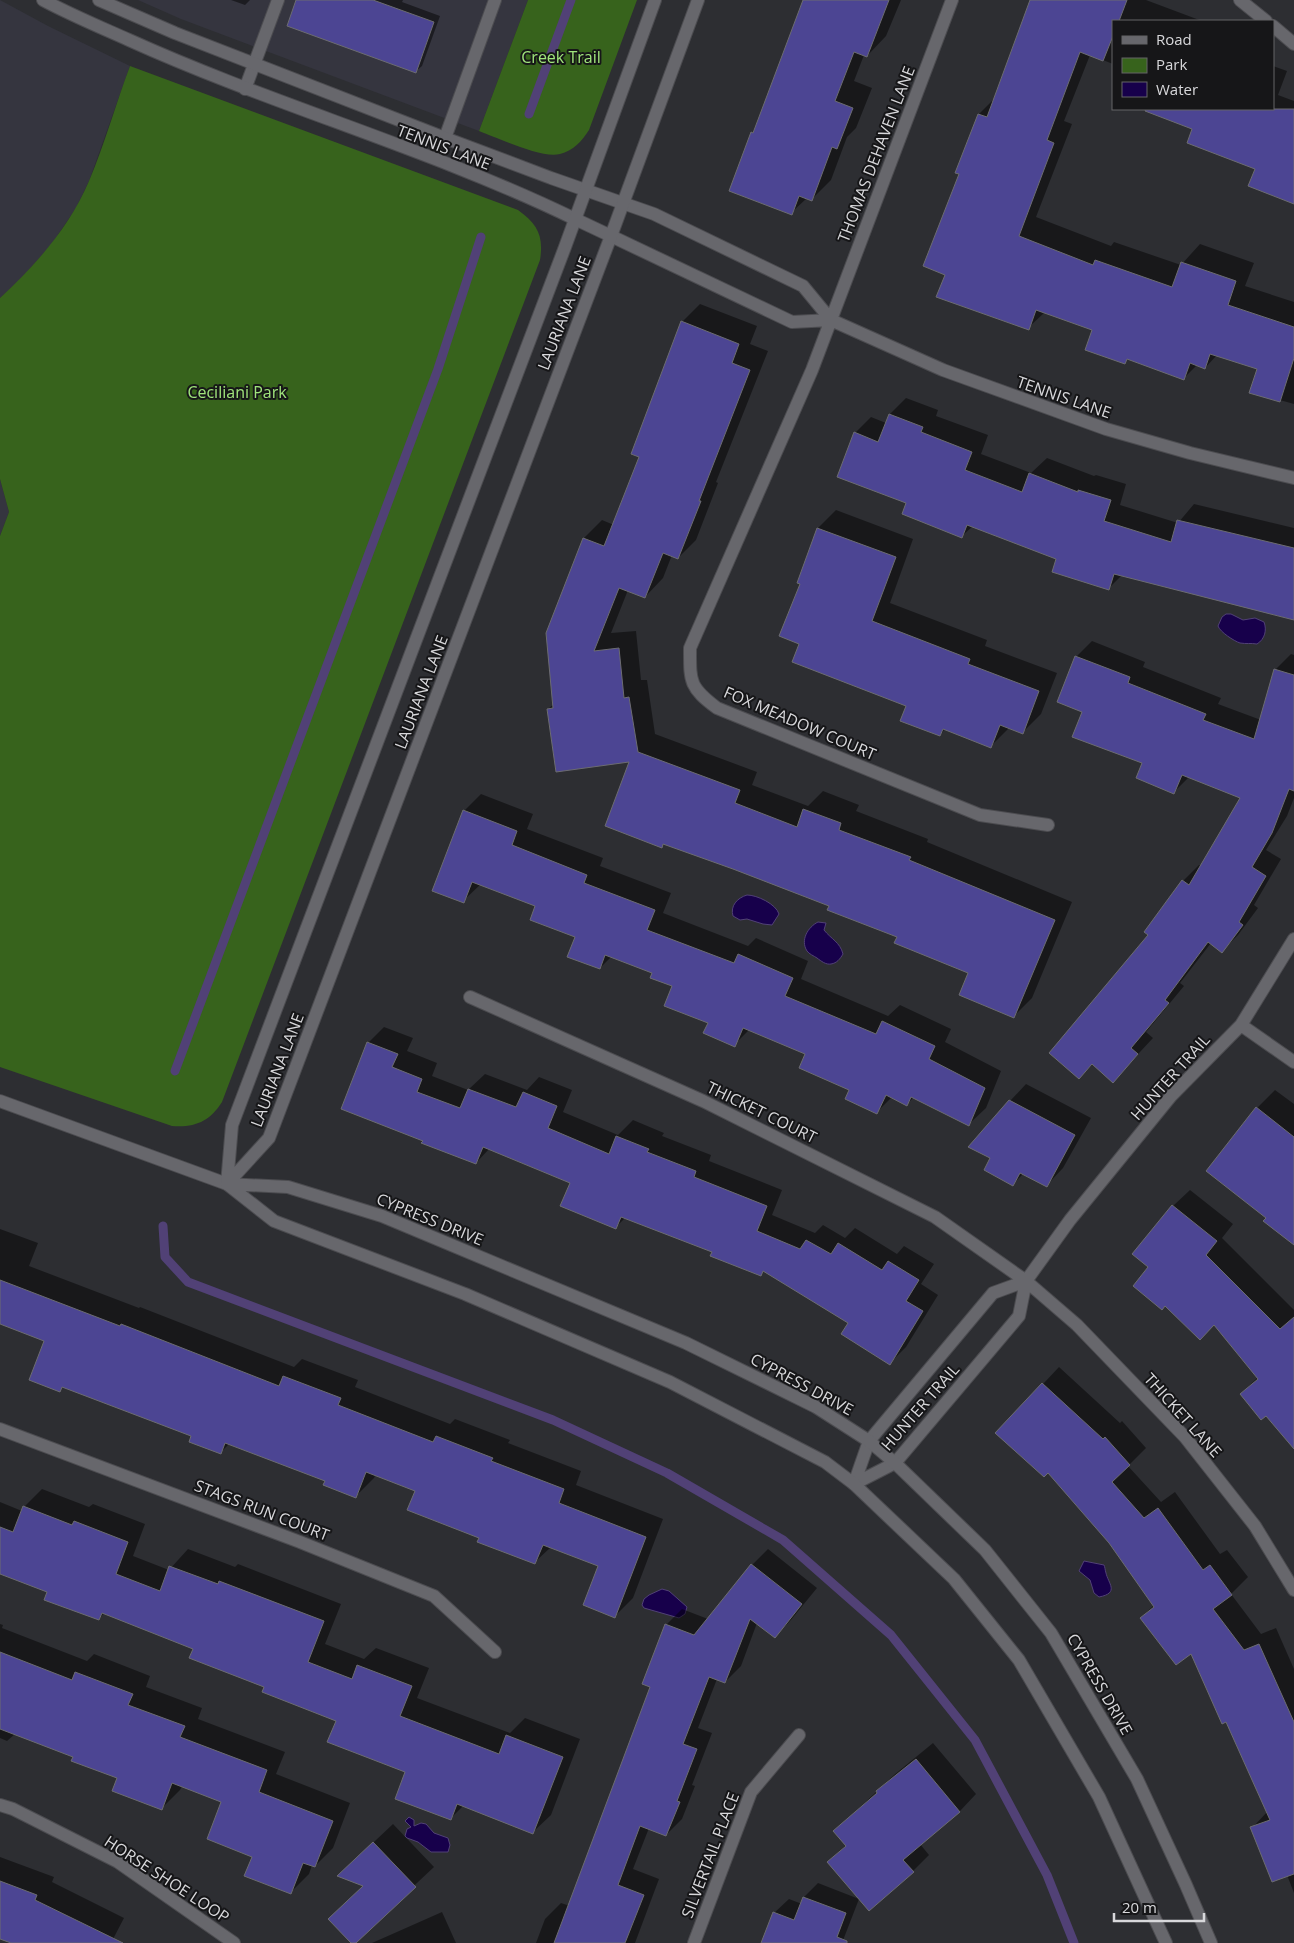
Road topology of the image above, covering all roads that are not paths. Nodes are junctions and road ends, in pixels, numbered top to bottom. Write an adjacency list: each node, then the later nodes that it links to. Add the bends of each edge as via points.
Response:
1 (43, 0): 13 (street, TENNIS LANE, via 183,65)
2 (99, 0): 12 (street, TENNIS LANE)
3 (278, 0): 12 (street)
4 (495, 0): 14 (street)
5 (655, 0): 15 (street, LAURIANA LANE)
6 (698, 0): 16 (street, LAURIANA LANE)
7 (952, 0): 19 (street, THOMAS DEHAVEN LANE)
8 (1240, 0): 9 (street)
9 (1265, 20)
10 (1274, 27): 11 (street)
11 (1294, 44)
12 (254, 64): 13 (street); 14 (street, TENNIS LANE)
13 (245, 89): 17 (street, TENNIS LANE, via 476,176)
14 (445, 138): 15 (street, TENNIS LANE)
15 (586, 190): 16 (street, TENNIS LANE); 17 (street, LAURIANA LANE)
16 (623, 203): 18 (street, LAURIANA LANE); 19 (street, TENNIS LANE, via 654,214 803,286)
17 (575, 219): 18 (street, TENNIS LANE); 27 (street, LAURIANA LANE, via 232,1124)
18 (611, 236): 19 (street, TENNIS LANE, via 792,322); 27 (street, LAURIANA LANE, via 269,1138)
19 (831, 320): 20 (street, TENNIS LANE, via 943,370 1106,429); 21 (street, FOX MEADOW COURT, via 690,648 690,675 698,693 717,708 980,816)
20 (1294, 478)
21 (1048, 825)
22 (1294, 938): 24 (street, HUNTER TRAIL)
23 (470, 997): 28 (street, THICKET COURT, via 703,1101 936,1217)
24 (1241, 1025): 25 (street); 28 (street, HUNTER TRAIL, via 1171,1096 1070,1220)
25 (1294, 1062)
26 (0, 1101): 27 (street, CYPRESS DRIVE)
27 (227, 1184): 30 (street, CYPRESS DRIVE, via 288,1187 382,1216 686,1343 816,1407); 32 (street, CYPRESS DRIVE, via 274,1221 465,1294 670,1382 825,1462)
28 (1026, 1281): 30 (street, HUNTER TRAIL, via 993,1293); 31 (street, HUNTER TRAIL, via 1019,1316); 33 (street, THICKET LANE, via 1077,1325 1185,1437 1255,1526)
29 (0, 1429): 34 (street, STAGS RUN COURT, via 291,1538 434,1596)
30 (868, 1441): 31 (street, CYPRESS DRIVE); 32 (street, HUNTER TRAIL)
31 (895, 1463): 32 (street, HUNTER TRAIL); 40 (street, CYPRESS DRIVE, via 985,1550 1051,1634 1136,1779)
32 (854, 1484): 39 (street, CYPRESS DRIVE, via 954,1579 1018,1660 1099,1797)
33 (1294, 1590)
34 (495, 1652)
35 (800, 1735): 38 (street, SILVERTAIL PLACE, via 751,1792)
36 (0, 1805): 37 (street, HORSE SHOE LOOP, via 118,1862)
37 (234, 1943)
38 (694, 1943)
39 (1166, 1943)
40 (1210, 1943)

